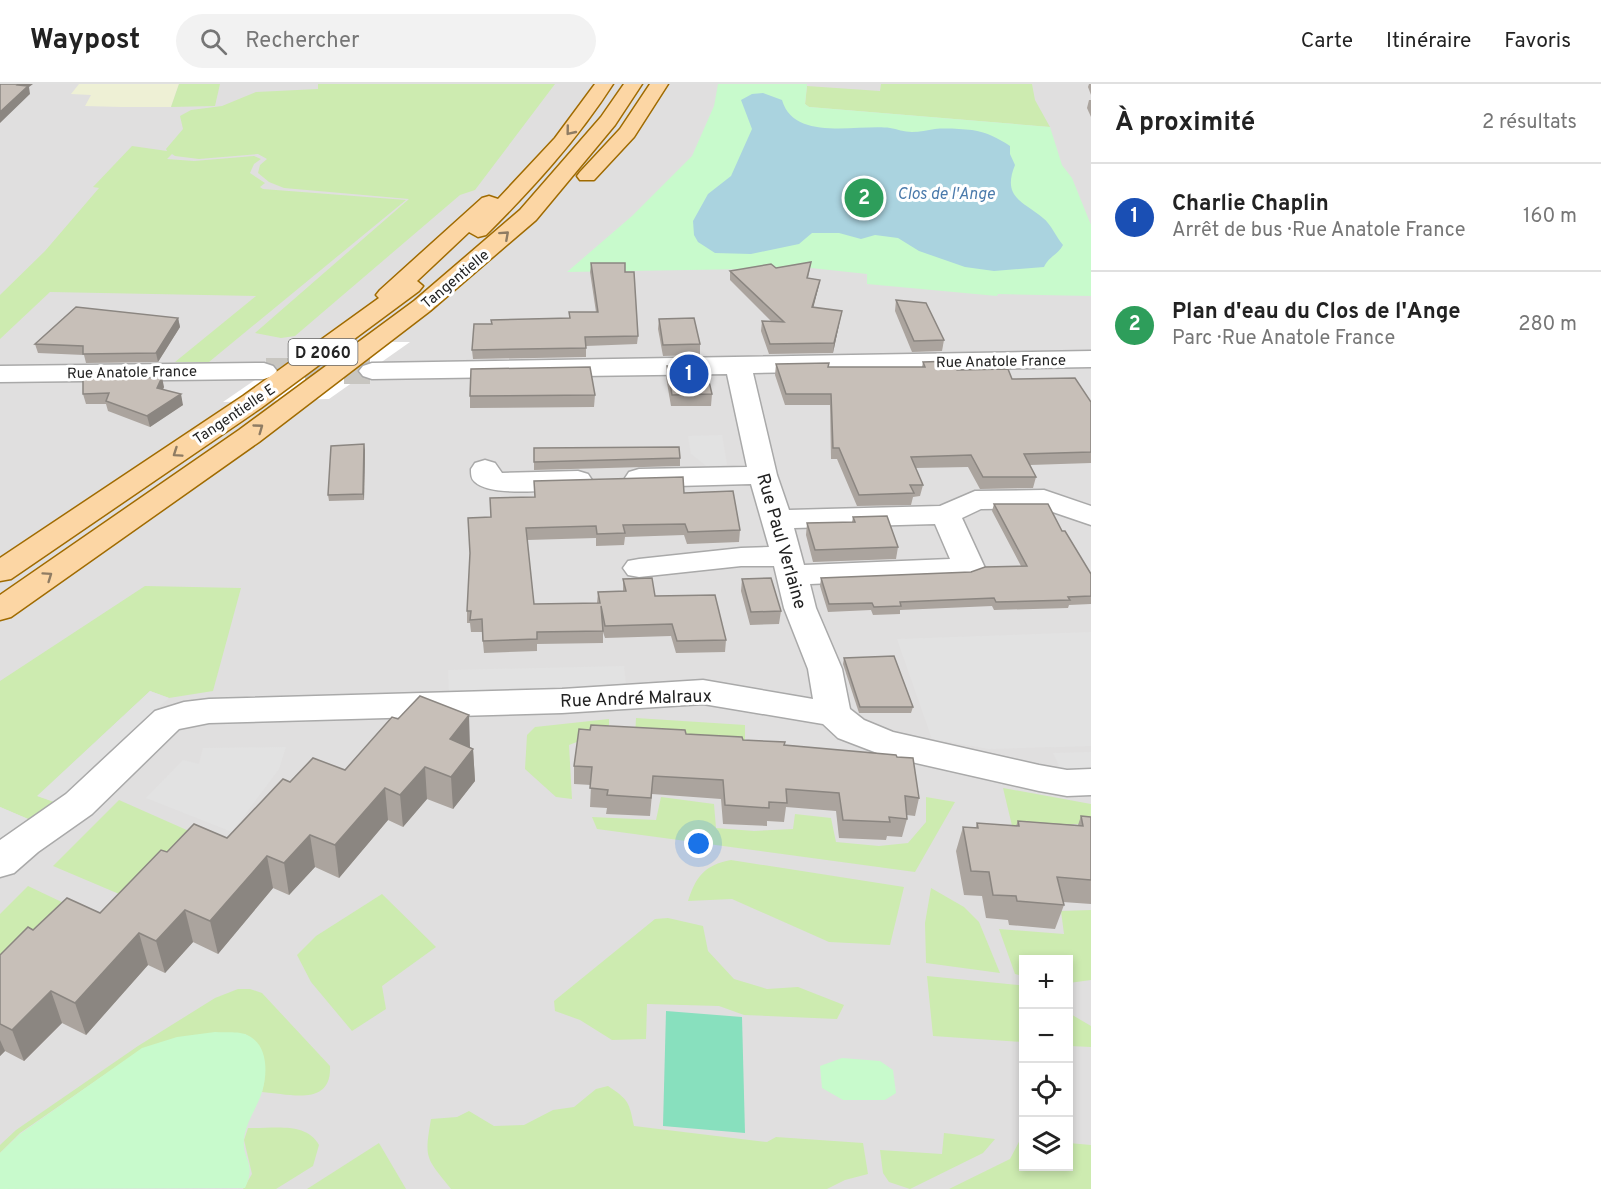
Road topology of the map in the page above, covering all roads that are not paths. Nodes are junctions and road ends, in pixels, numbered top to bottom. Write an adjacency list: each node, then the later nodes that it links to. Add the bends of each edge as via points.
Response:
1 (604, 84): 7 (main road, Tangentielle E / D 2060, one-way to 7, via 564,138 502,208 440,263)
2 (633, 84): 5 (main road, D 2060, via 608,121)
3 (659, 84): 5 (main road, via 612,153 585,178)
4 (534, 143): 7 (main road, via 486,206)
5 (528, 215): 6 (main road, Tangentielle / D 2060, one-way to 5)
6 (380, 340): 21 (main road, Tangentielle E / D 2060, one-way to 6)
7 (329, 348): 20 (main road, Tangentielle E / D 2060, one-way to 20)
8 (1091, 359): 9 (street, Rue Anatole France)
9 (738, 365): 10 (street, Rue Anatole France); 14 (street, Rue Paul Verlaine)
10 (372, 370)
11 (264, 371): 12 (street, Rue Anatole France)
12 (0, 374)
13 (485, 469): 14 (street, via 486,477 498,482)
14 (763, 475): 17 (street, Rue Paul Verlaine)
15 (946, 516): 16 (street, via 975,500 1044,499); 17 (street); 18 (street, via 969,568)
16 (1091, 516)
17 (777, 519): 18 (street, Rue Paul Verlaine)
18 (789, 565): 19 (street, via 741,557); 22 (street, Rue Paul Verlaine, via 800,608 825,669)
19 (639, 568)
20 (0, 572)
21 (0, 610)
22 (833, 714): 23 (street, Rue André Malraux, via 851,729 885,743 1039,778); 24 (street, Rue André Malraux, via 703,692 562,701 184,714 167,720 79,804)
23 (1091, 782)
24 (0, 862)

